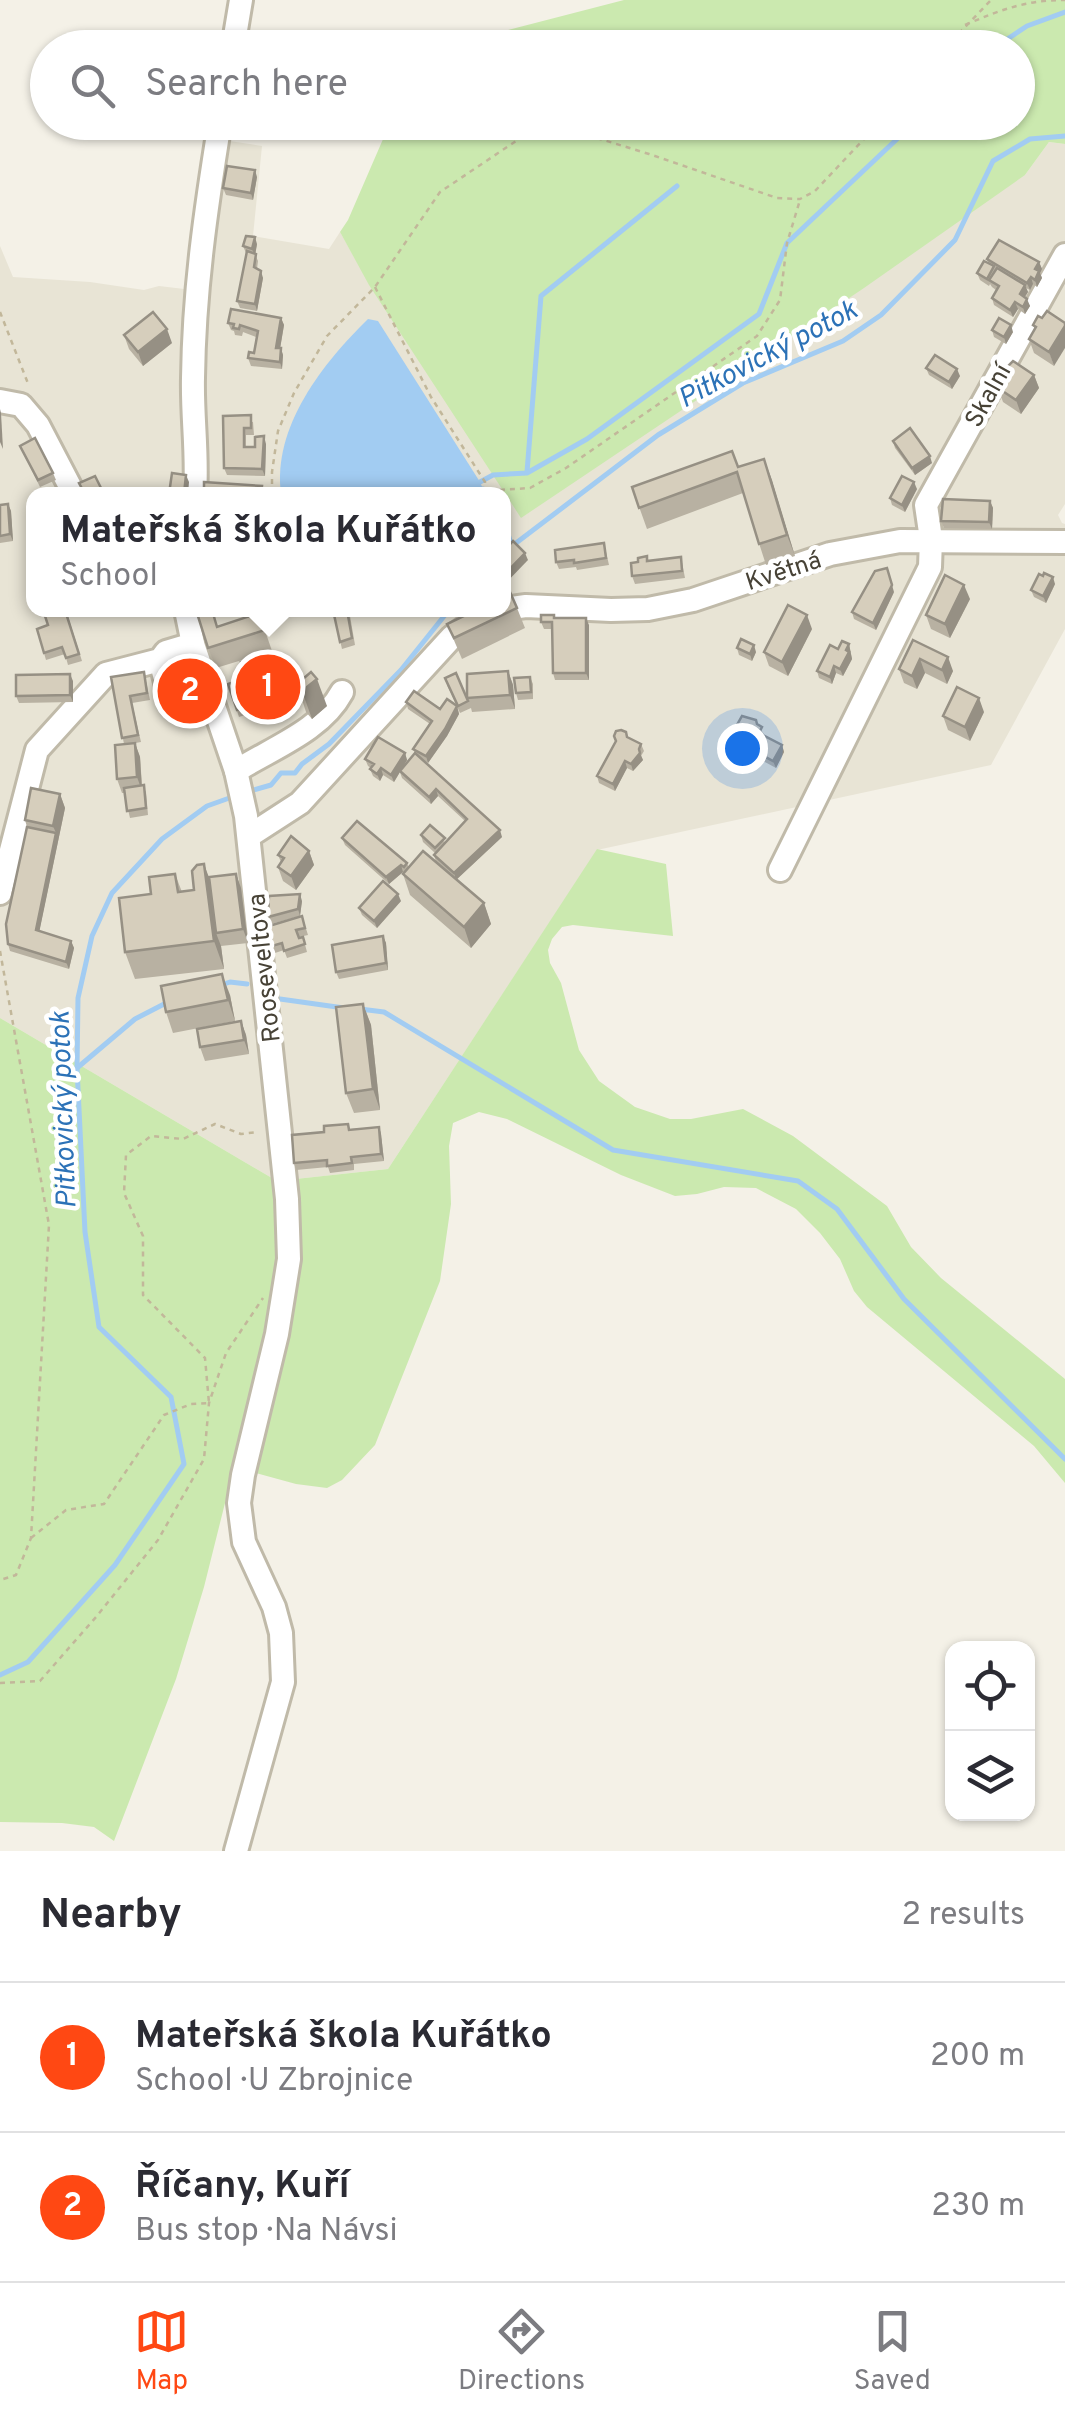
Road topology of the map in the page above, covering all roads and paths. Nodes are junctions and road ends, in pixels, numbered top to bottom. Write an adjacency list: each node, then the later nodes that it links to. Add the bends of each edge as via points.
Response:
1 (241, 0): 5 (street)
2 (991, 0): 4 (path)
3 (1065, 0): 4 (path, via 1009,7)
4 (965, 25): 6 (path)
5 (236, 30)
6 (961, 30)
7 (217, 140): 17 (street, via 196,288)
8 (518, 140): 13 (path, via 440,192)
9 (604, 140): 11 (path, via 777,198)
10 (863, 140): 11 (path)
11 (800, 199): 20 (path, via 786,242 780,300 757,336 566,468 530,488)
12 (1065, 255): 21 (street, Skalní, via 926,505)
13 (375, 286): 18 (path, via 327,336 294,393 278,431); 19 (path)
14 (0, 312): 15 (path, via 30,386)
15 (10, 403): 16 (street, via 38,425)
16 (70, 487)
17 (196, 487)
18 (272, 487)
19 (486, 487)
20 (511, 489)
21 (931, 539): 22 (street, Květná); 23 (street, Květná, via 830,554 648,609); 32 (street, Skalní, via 930,567)
22 (1065, 542)
23 (511, 608)
24 (187, 617): 26 (street, Rooseveltova)
25 (483, 617): 31 (street, Květná, via 452,637 300,803)
26 (193, 644): 27 (street); 28 (street, Rooseveltova)
27 (160, 660): 28 (street, via 166,682); 33 (street, via 106,674 37,750)
28 (204, 678): 30 (street, Rooseveltova)
29 (342, 692): 30 (street, via 306,730)
30 (237, 777): 31 (street, Rooseveltova)
31 (247, 826): 35 (street, Rooseveltova)
32 (780, 870)
33 (0, 893)
34 (0, 951): 38 (path, via 48,1225)
35 (280, 1129): 37 (path, via 241,1134 215,1124 183,1139 151,1136 126,1154 124,1193 143,1236 143,1295 205,1358); 41 (street, Rooseveltova, via 289,1259 239,1503 248,1554 278,1619 284,1663)
36 (268, 1291): 37 (path, via 226,1353)
37 (208, 1403): 38 (path, via 164,1415 104,1504 66,1510); 40 (path, via 204,1459 158,1540 40,1682)
38 (31, 1538): 39 (path, via 16,1575)
39 (0, 1580)
40 (0, 1682)
41 (236, 1851)

